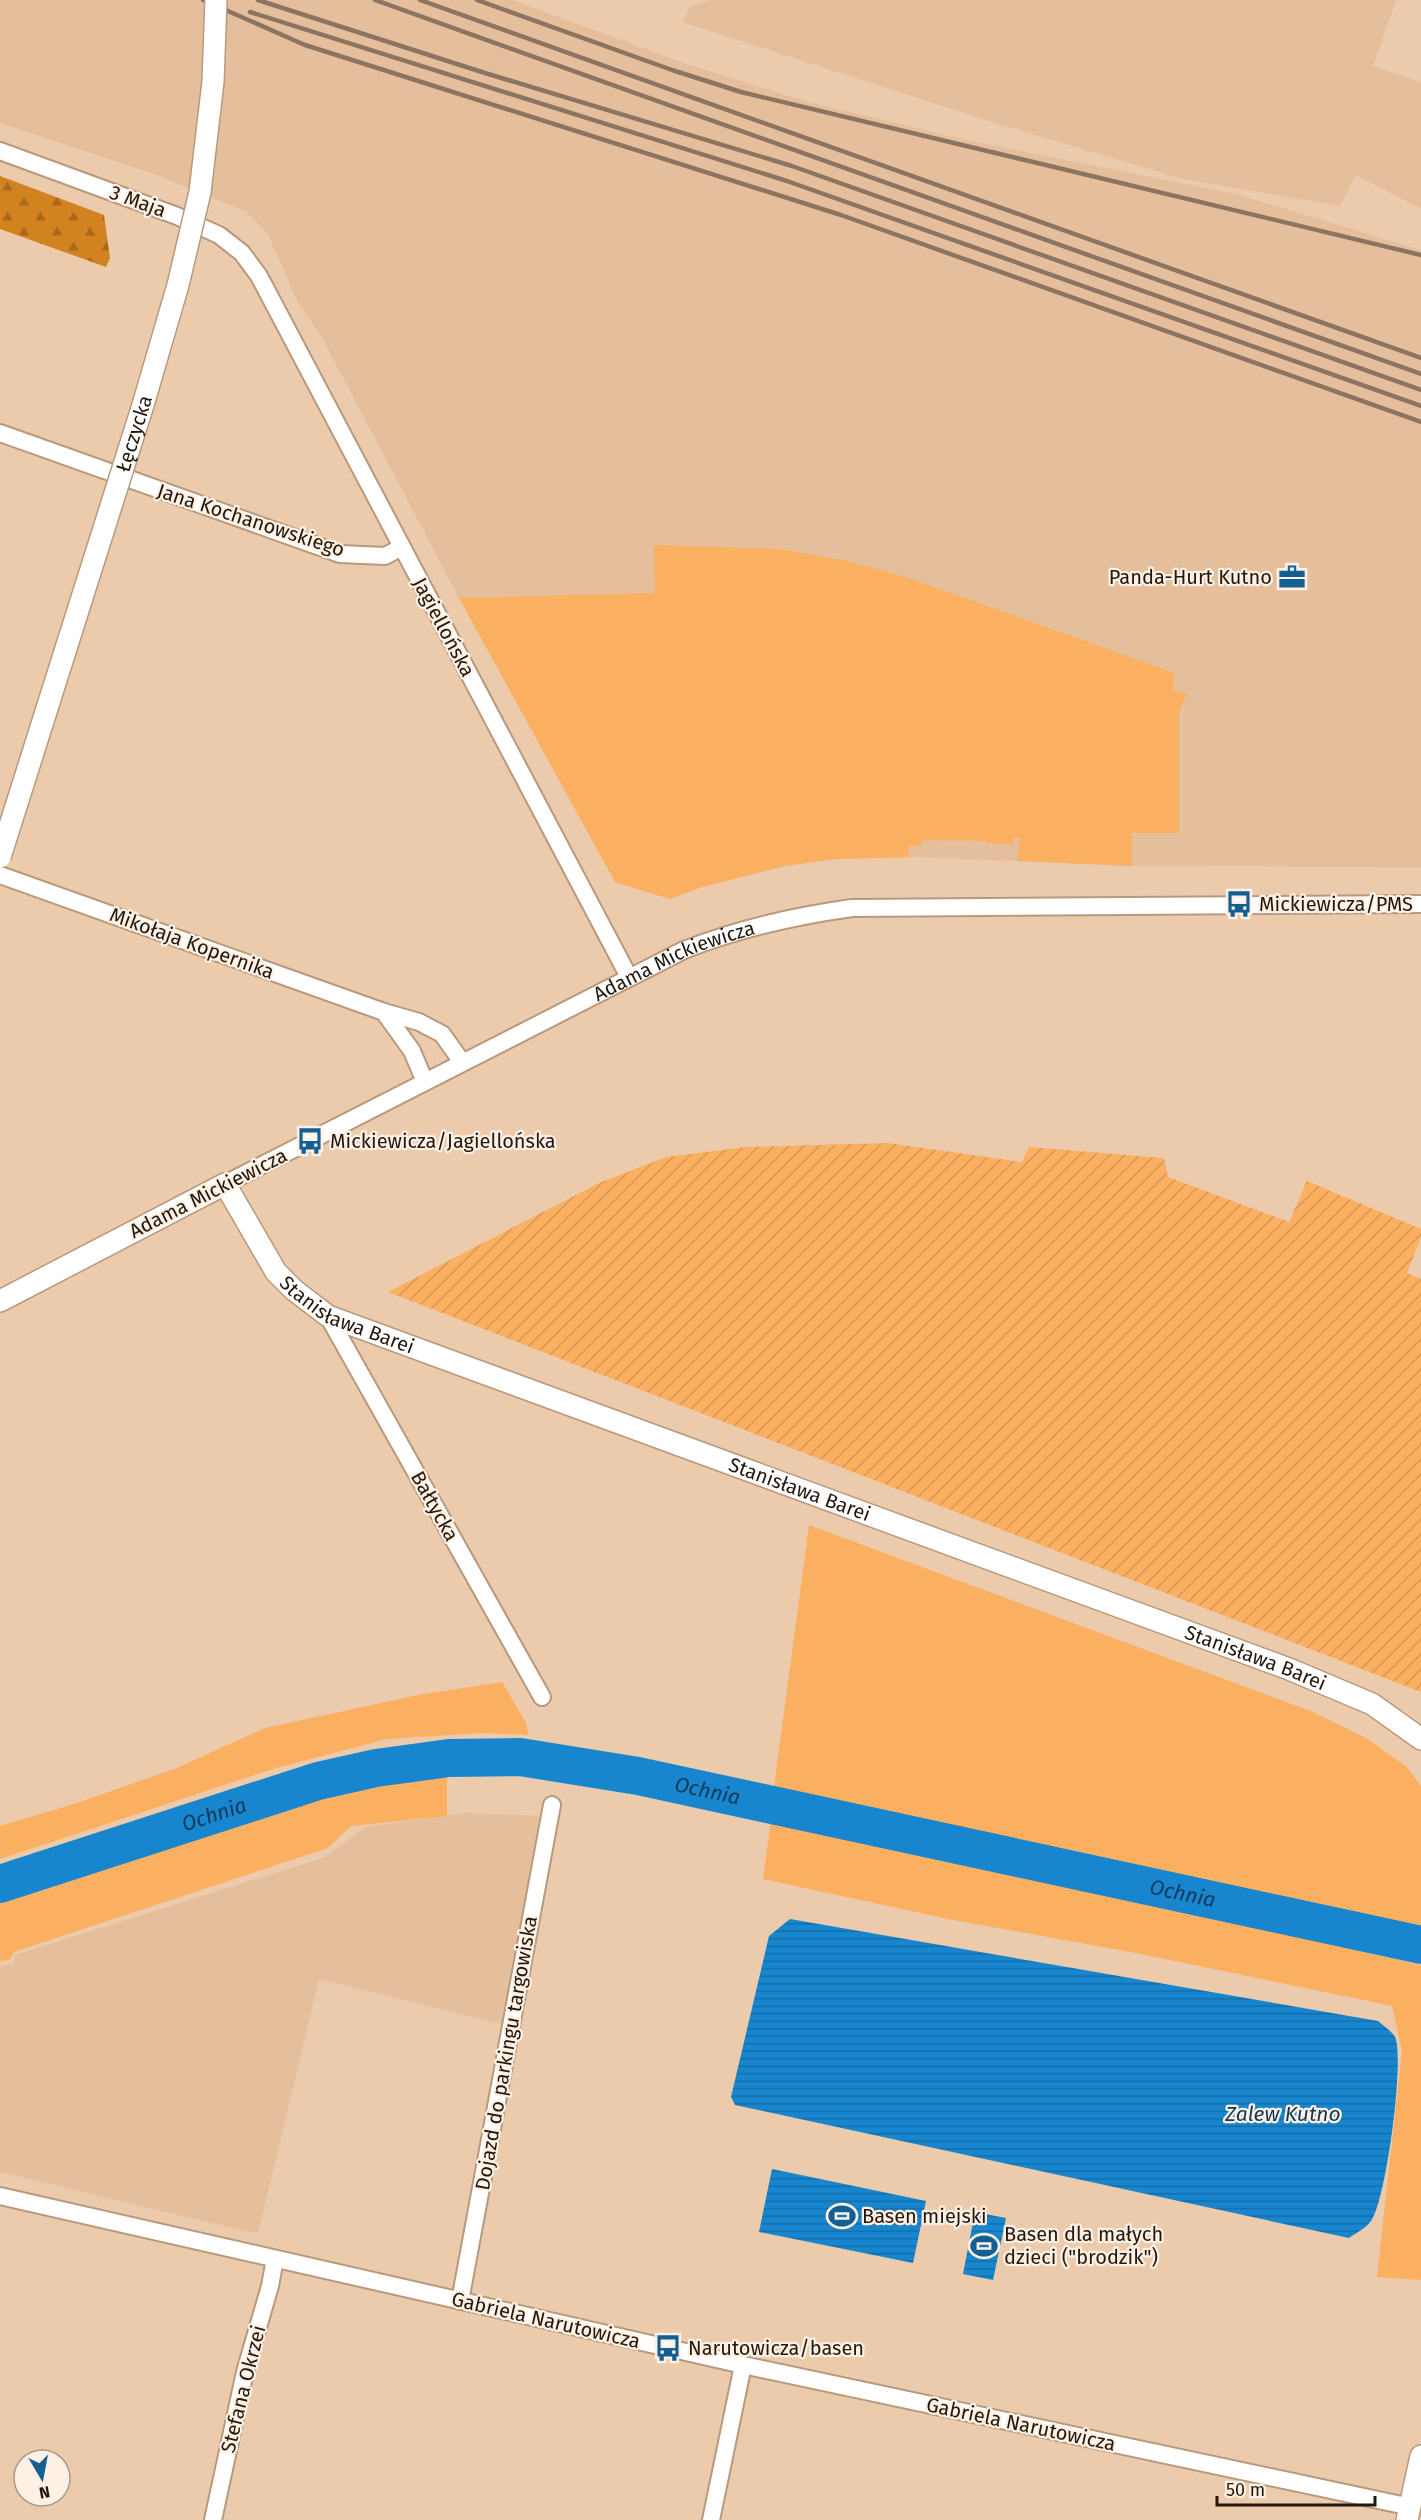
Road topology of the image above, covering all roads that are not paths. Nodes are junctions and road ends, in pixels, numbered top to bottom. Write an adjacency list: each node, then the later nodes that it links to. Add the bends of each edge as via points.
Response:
1 (216, 0): 6 (street, Łęczycka, bridge, via 213,82 200,192 178,285)
2 (0, 151): 3 (street, 3 Maja, via 219,235 242,253)
3 (260, 276): 5 (street, Jagiellońska)
4 (0, 433): 5 (street, Jana Kochanowskiego, via 340,554 385,556)
5 (402, 547): 9 (street, Jagiellońska)
6 (0, 857)
7 (0, 875): 10 (street, Mikołaja Kopernika)
8 (1421, 904): 9 (street, Adama Mickiewicza, via 852,908 776,921 711,940)
9 (628, 977): 11 (street, Adama Mickiewicza)
10 (384, 1012): 11 (street, Mikołaja Kopernika, via 419,1022 442,1034); 12 (street, via 412,1051)
11 (462, 1062): 12 (street, Adama Mickiewicza)
12 (425, 1082): 13 (street, Adama Mickiewicza)
13 (225, 1184): 14 (street, Adama Mickiewicza); 15 (street, Stanisława Barei, via 276,1272)
14 (0, 1301)
15 (328, 1316): 16 (street, Bałtycka); 17 (street, Stanisława Barei, via 1289,1669 1372,1704)
16 (542, 1697)
17 (1421, 1739)
18 (552, 1805): 21 (street, Dojazd do parkingu targowiska)
19 (0, 2196): 20 (street, Gabriela Narutowicza)
20 (275, 2259): 21 (street, Gabriela Narutowicza); 25 (street, Stefana Okrzei, via 244,2372)
21 (460, 2301): 22 (street, Gabriela Narutowicza)
22 (743, 2365): 24 (street, Gabriela Narutowicza); 26 (street)
23 (1421, 2456): 24 (street)
24 (1409, 2513)
25 (213, 2520)
26 (711, 2520)

